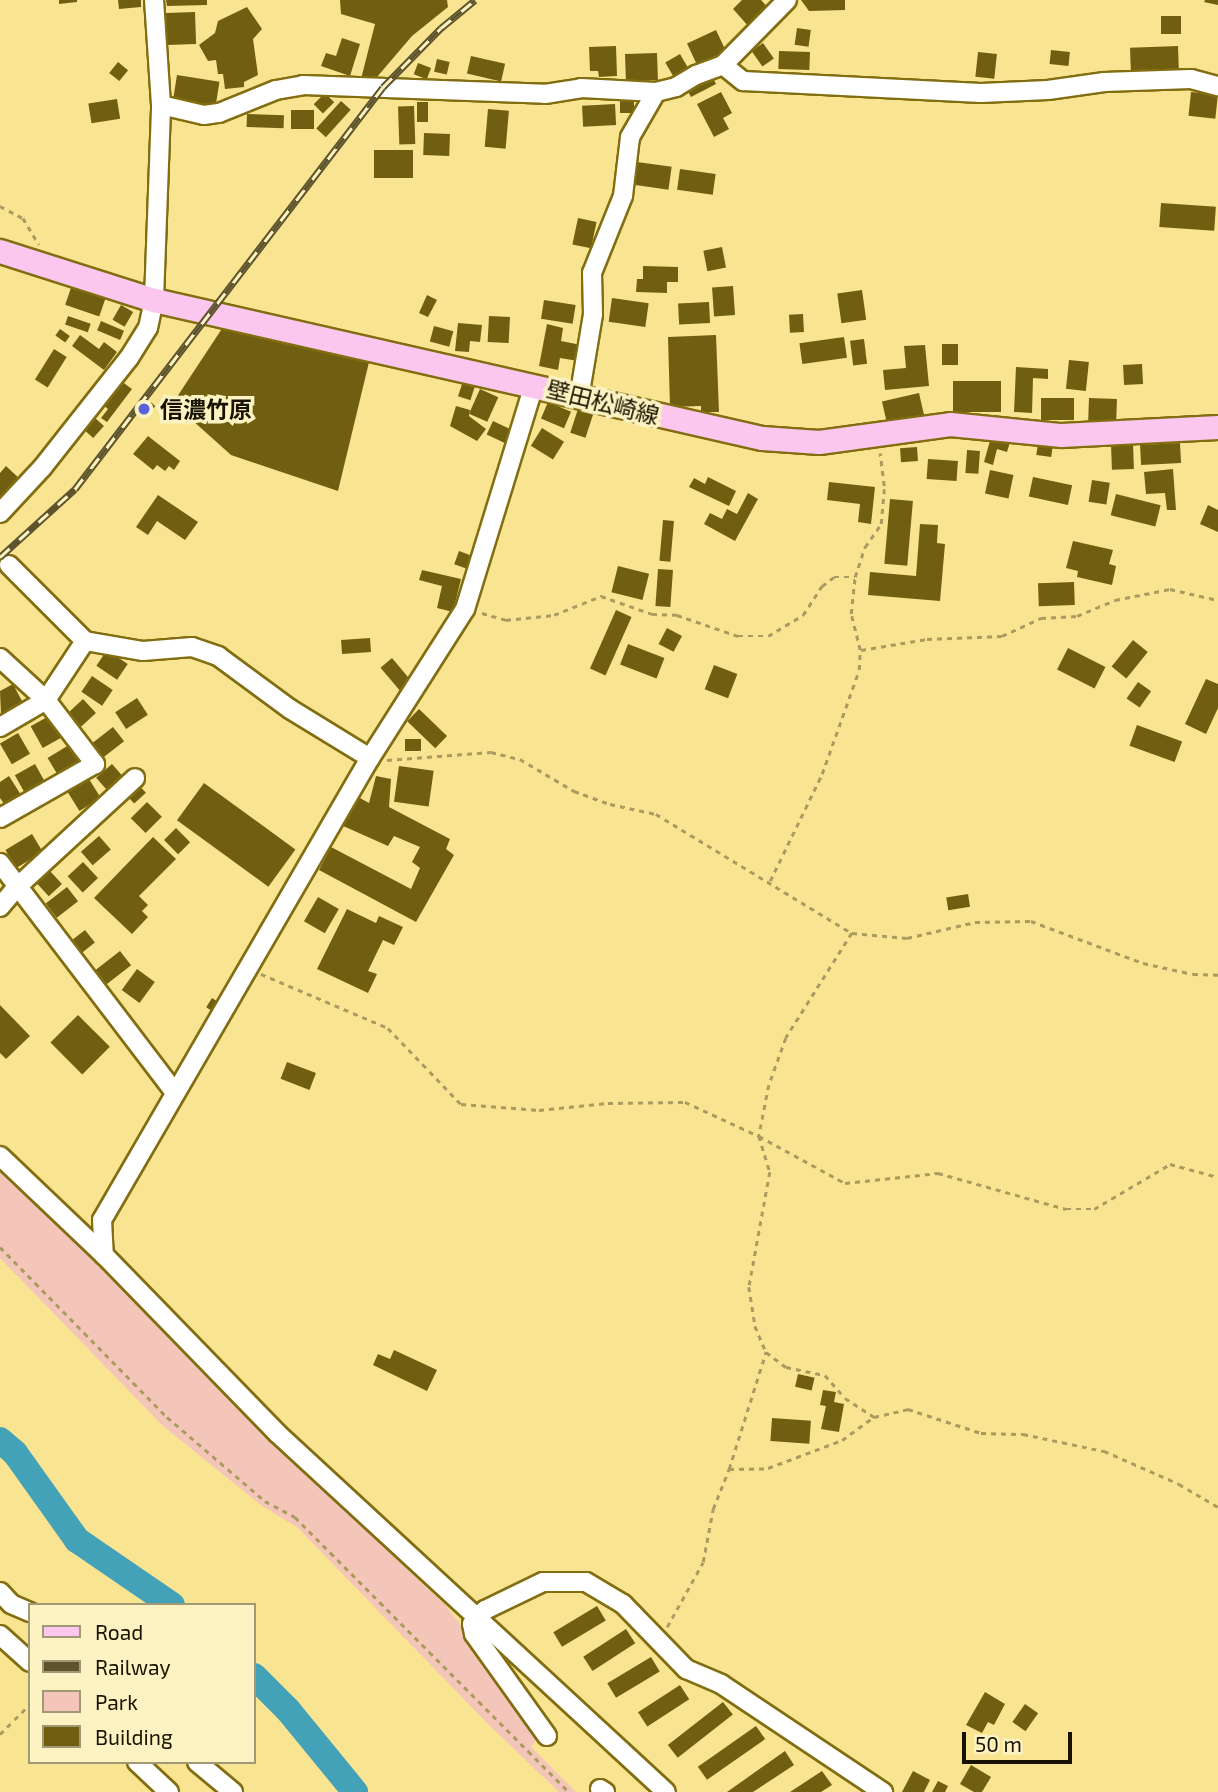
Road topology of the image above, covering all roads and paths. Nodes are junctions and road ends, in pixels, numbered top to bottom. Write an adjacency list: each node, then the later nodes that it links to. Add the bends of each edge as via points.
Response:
1 (154, 0): 6 (street)
2 (788, 0): 3 (street)
3 (723, 65): 4 (street, via 743,81 981,93 1182,79); 5 (street)
4 (1218, 86)
5 (656, 92): 6 (street, via 581,88 545,94 303,85 204,116); 12 (street, via 630,137 623,197 592,273 593,314)
6 (161, 105): 10 (street)
7 (0, 206): 9 (path, via 23,218)
8 (0, 251): 9 (main road, 壁田松崎線)
9 (54, 268): 10 (main road, 壁田松崎線)
10 (154, 300): 11 (main road, 壁田松崎線); 15 (street, via 148,328 129,358)
11 (534, 385): 12 (main road, 壁田松崎線); 19 (street)
12 (579, 398): 14 (main road, 壁田松崎線, via 762,438 819,442)
13 (1218, 427): 14 (main road, 壁田松崎線, via 1061,435 950,424)
14 (877, 436): 17 (path, via 884,486 881,524 865,547)
15 (0, 513)
16 (9, 565): 20 (street)
17 (855, 578): 19 (path, via 834,577 822,586 803,615 768,636 738,636 601,596 554,615 506,620); 21 (path, via 850,614)
18 (1218, 600): 21 (path, via 1170,589 1115,600 1077,616 1041,618 1002,636 926,639)
19 (465, 609): 25 (street)
20 (85, 641): 23 (street); 25 (street, via 143,651 192,648 218,656 290,709)
21 (860, 650): 29 (path, via 859,670 822,774)
22 (0, 658): 23 (street)
23 (46, 700): 24 (street); 27 (street, via 95,764)
24 (0, 727)
25 (370, 758): 29 (path, via 393,761 491,752 520,759 574,791 656,814); 33 (street)
26 (135, 778): 30 (street)
27 (0, 818)
28 (0, 863): 30 (street)
29 (769, 881): 32 (path)
30 (16, 887): 31 (street); 35 (street)
31 (0, 907)
32 (852, 933): 34 (path, via 907,938 975,922 1031,921 1143,963); 36 (path, via 786,1038 769,1085)
33 (247, 967): 35 (street); 36 (path, via 388,1028 461,1104 539,1110 685,1102)
34 (1218, 975)
35 (175, 1093): 40 (street, via 102,1220)
36 (760, 1136): 38 (path, via 845,1183 938,1173 1066,1209 1094,1209 1170,1164); 41 (path, via 770,1172 749,1287 755,1326)
37 (0, 1156): 40 (street)
38 (1218, 1177)
39 (0, 1247): 59 (path, via 167,1417 265,1500 295,1517)
40 (104, 1255): 47 (street, via 277,1433)
41 (766, 1352): 42 (path, via 786,1367 825,1375 845,1398); 43 (path)
42 (874, 1417): 43 (path, via 842,1440 811,1453 768,1468); 44 (path, via 908,1409 981,1433 1023,1434 1104,1451)
43 (729, 1469): 49 (path, via 713,1509 703,1562)
44 (1218, 1507)
45 (0, 1592): 46 (street, via 11,1604)
46 (28, 1611)
47 (477, 1618): 49 (street, via 485,1609 543,1582 586,1582 622,1604); 53 (street, via 472,1624 474,1634); 60 (street)
48 (0, 1635): 50 (street)
49 (658, 1641): 56 (street, via 686,1669 721,1684)
50 (28, 1660)
51 (28, 1706): 52 (path)
52 (0, 1734)
53 (547, 1736)
54 (139, 1764): 57 (street)
55 (199, 1764): 58 (street)
56 (868, 1786): 61 (street)
57 (169, 1792)
58 (233, 1792)
59 (569, 1792)
60 (666, 1792)
61 (883, 1792)

